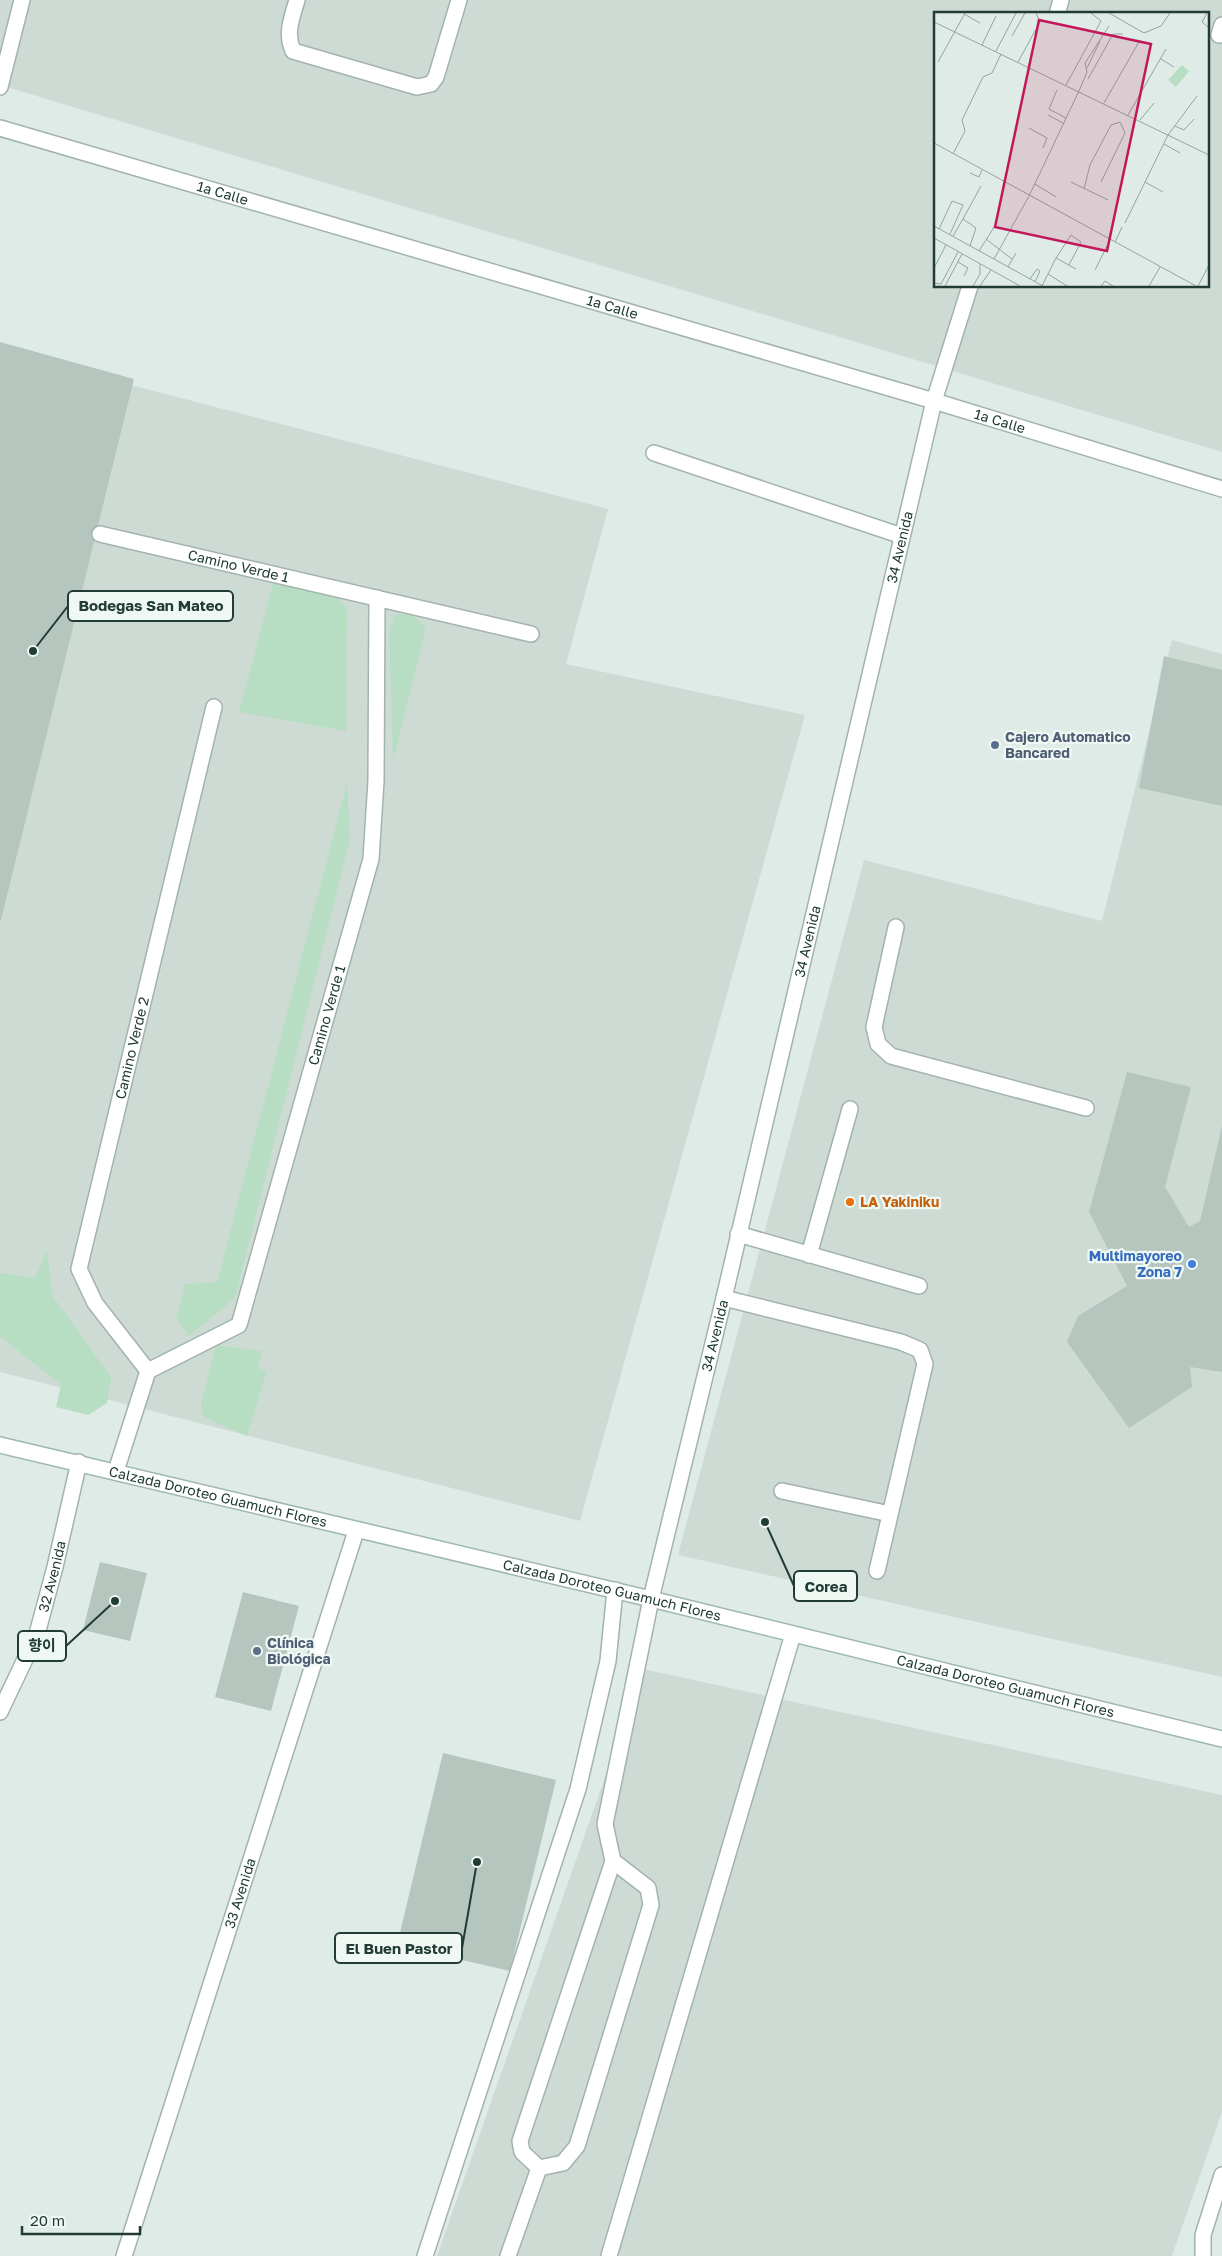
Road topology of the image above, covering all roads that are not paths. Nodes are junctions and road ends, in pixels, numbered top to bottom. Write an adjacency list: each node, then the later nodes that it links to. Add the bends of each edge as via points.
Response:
1 (22, 0): 6 (street)
2 (297, 0): 3 (street, via 288,40 293,51 417,87 431,84 436,77)
3 (458, 0)
4 (1062, 0): 5 (street)
5 (1058, 12)
6 (0, 87)
7 (0, 128): 9 (street, 1a Calle)
8 (969, 288): 9 (street, 34 Avenida)
9 (934, 401): 11 (street, 1a Calle); 13 (street, 34 Avenida)
10 (654, 453): 13 (street)
11 (1222, 489)
12 (100, 534): 14 (street, Camino Verde 1)
13 (902, 536): 20 (street, 34 Avenida)
14 (377, 598): 15 (street, Camino Verde 1); 24 (street, Camino Verde 1, via 376,781 371,859 239,1325)
15 (532, 634)
16 (214, 707): 24 (street, Camino Verde 2, via 79,1269 95,1303)
17 (896, 927): 18 (street, via 874,1027 878,1044 891,1056)
18 (1086, 1108)
19 (850, 1110): 21 (street)
20 (738, 1234): 21 (street); 23 (street, 34 Avenida)
21 (809, 1255): 22 (street)
22 (919, 1286)
23 (724, 1298): 29 (street, via 901,1342 920,1350 925,1364); 33 (street, 34 Avenida)
24 (148, 1371): 27 (street)
25 (0, 1444): 26 (street, Calzada Doroteo Guamuch Flores)
26 (79, 1462): 27 (street, Calzada Doroteo Guamuch Flores); 35 (street, 32 Avenida, via 37,1634)
27 (116, 1471): 30 (street, Calzada Doroteo Guamuch Flores)
28 (782, 1491): 29 (street)
29 (890, 1514): 31 (street)
30 (356, 1531): 32 (street, Calzada Doroteo Guamuch Flores); 40 (street, 33 Avenida)
31 (877, 1571)
32 (615, 1590): 33 (street, Calzada Doroteo Guamuch Flores); 41 (street, via 608,1661 578,1789)
33 (651, 1599): 34 (street, Calzada Doroteo Guamuch Flores); 37 (street, 34 Avenida, via 606,1824)
34 (793, 1634): 36 (street, Calzada Doroteo Guamuch Flores); 43 (street)
35 (0, 1712)
36 (1222, 1739)
37 (613, 1861): 38 (street, via 520,2141 522,2152); 38 (street, via 648,1888 651,1905 576,2146 564,2163)
38 (539, 2168): 42 (street)
39 (1222, 2175): 44 (street, via 1203,2235)
40 (124, 2256)
41 (425, 2256)
42 (508, 2256)
43 (608, 2256)
44 (1203, 2256)

